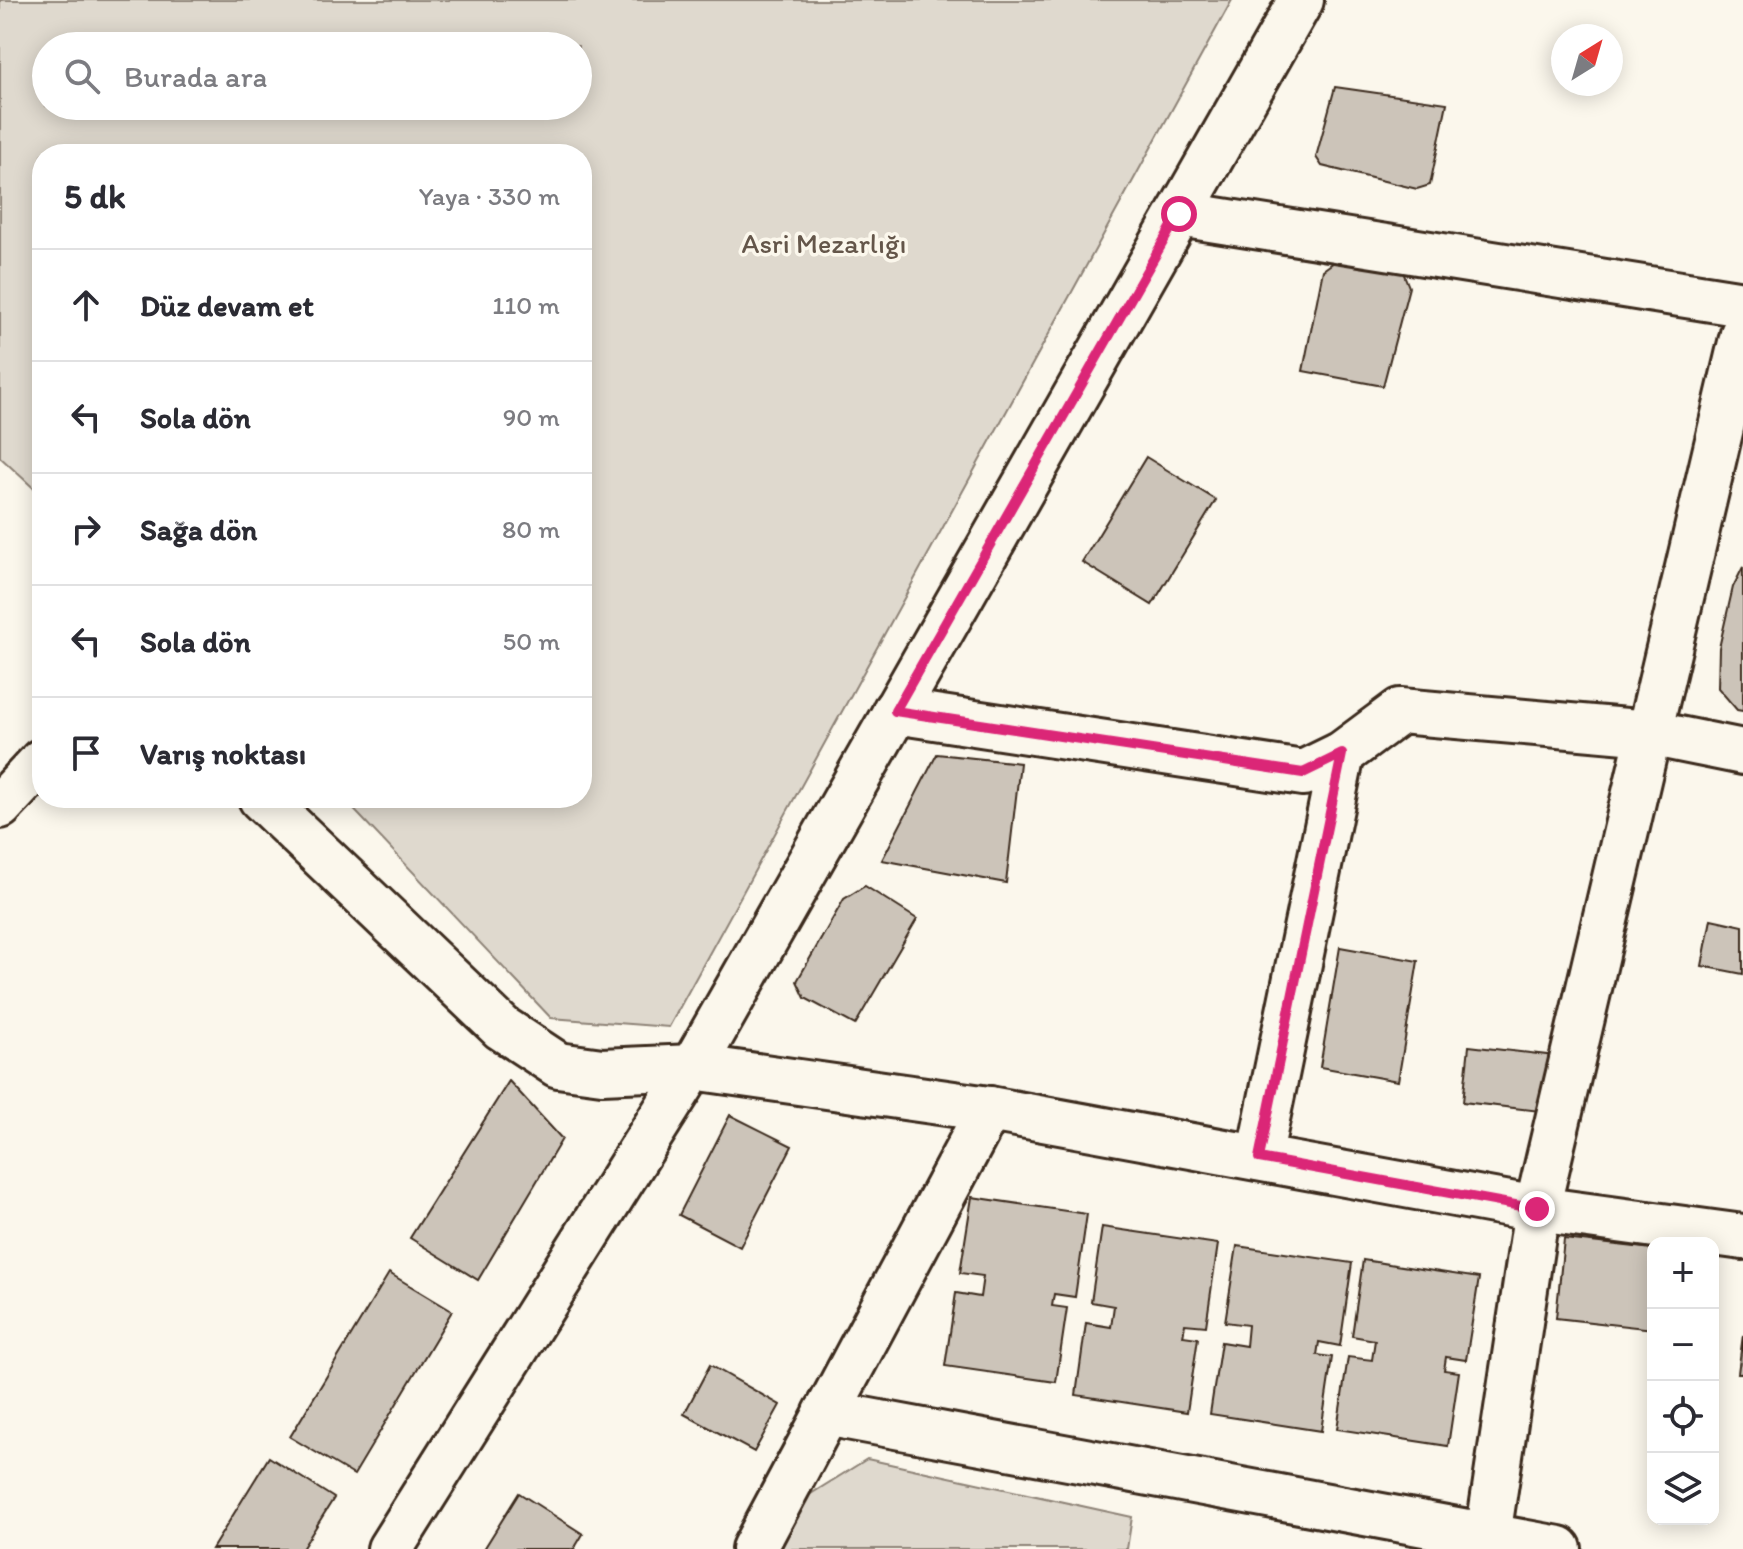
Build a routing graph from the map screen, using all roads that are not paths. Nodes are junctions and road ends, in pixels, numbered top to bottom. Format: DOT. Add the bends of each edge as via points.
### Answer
graph roads {
  1 [pos="1301,0"];
  2 [pos="1179,214"];
  3 [pos="1743,304"];
  4 [pos="1743,334"];
  5 [pos="895,711"];
  6 [pos="1649,733"];
  7 [pos="1743,752"];
  8 [pos="1342,754"];
  9 [pos="32,772"];
  10 [pos="0,806"];
  11 [pos="271,808"];
  12 [pos="693,1067"];
  13 [pos="989,1109"];
  14 [pos="1259,1158"];
  15 [pos="1537,1209"];
  16 [pos="1743,1237"];
  17 [pos="826,1413"];
  18 [pos="1487,1543"];
  19 [pos="390,1549"];
  20 [pos="754,1549"];
  21 [pos="1559,1549"];
  1 -- 2 [label="street"];
  2 -- 3 [label="street"];
  2 -- 5 [label="street"];
  4 -- 6 [label="street"];
  5 -- 8 [label="street" via="1303,773"];
  5 -- 12 [label="street"];
  6 -- 7 [label="street"];
  6 -- 8 [label="street" via="1400,711"];
  6 -- 15 [label="street"];
  8 -- 14 [label="street"];
  9 -- 10 [label="street"];
  11 -- 12 [label="street" via="502,1028 558,1065 602,1071"];
  12 -- 13 [label="street"];
  12 -- 19 [label="street"];
  13 -- 14 [label="street"];
  13 -- 17 [label="street"];
  14 -- 15 [label="street"];
  15 -- 16 [label="street"];
  15 -- 18 [label="street"];
  17 -- 18 [label="street"];
  17 -- 20 [label="street"];
  18 -- 21 [label="street"];
}
